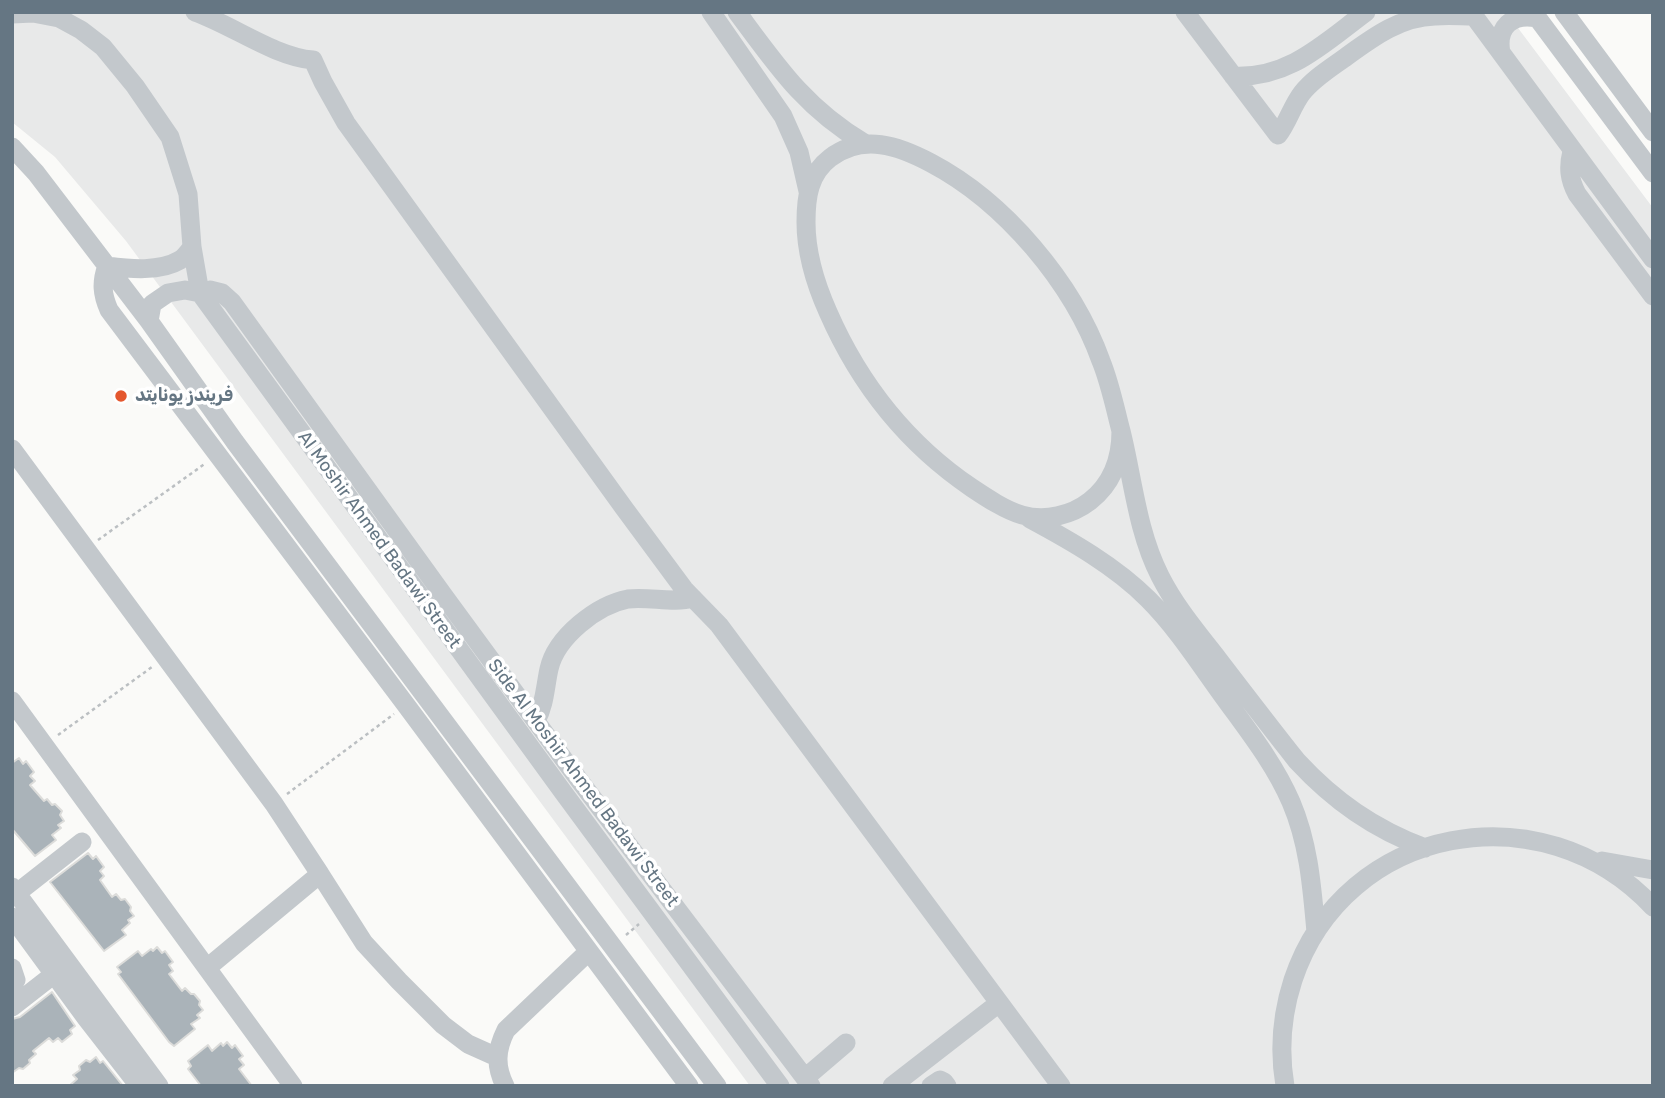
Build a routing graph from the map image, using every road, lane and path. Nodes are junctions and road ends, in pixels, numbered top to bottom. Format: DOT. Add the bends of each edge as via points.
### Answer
graph roads {
  1 [pos="195,12"];
  2 [pos="711,12"];
  3 [pos="737,12"];
  4 [pos="1185,12"];
  5 [pos="1366,12"];
  6 [pos="1564,12"];
  7 [pos="12,14"];
  8 [pos="64,14"];
  9 [pos="1472,14"];
  10 [pos="1535,15"];
  11 [pos="1501,53"];
  12 [pos="1304,57"];
  13 [pos="775,64"];
  14 [pos="1233,76"];
  15 [pos="1319,76"];
  16 [pos="758,79"];
  17 [pos="1653,132"];
  18 [pos="864,144"];
  19 [pos="12,147"];
  20 [pos="1572,151"];
  21 [pos="1653,173"];
  22 [pos="808,191"];
  23 [pos="192,247"];
  24 [pos="1653,259"];
  25 [pos="107,266"];
  26 [pos="200,293"];
  27 [pos="1653,296"];
  28 [pos="149,321"];
  29 [pos="1121,431"];
  30 [pos="12,449"];
  31 [pos="217,455"];
  32 [pos="1023,515"];
  33 [pos="86,548"];
  34 [pos="693,598"];
  35 [pos="166,657"];
  36 [pos="12,701"];
  37 [pos="406,705"];
  38 [pos="536,721"];
  39 [pos="44,746"];
  40 [pos="579,780"];
  41 [pos="563,792"];
  42 [pos="274,804"];
  43 [pos="82,842"];
  44 [pos="1425,848"];
  45 [pos="1591,859"];
  46 [pos="1653,870"];
  47 [pos="320,874"];
  48 [pos="14,890"];
  49 [pos="1653,907"];
  50 [pos="652,913"];
  51 [pos="12,917"];
  52 [pos="1317,932"];
  53 [pos="623,937"];
  54 [pos="588,952"];
  55 [pos="12,968"];
  56 [pos="207,968"];
  57 [pos="61,969"];
  58 [pos="12,985"];
  59 [pos="999,1003"];
  60 [pos="12,1007"];
  61 [pos="846,1043"];
  62 [pos="689,1048"];
  63 [pos="497,1057"];
  64 [pos="671,1063"];
  65 [pos="808,1082"];
  66 [pos="1283,1083"];
  67 [pos="139,1086"];
  68 [pos="158,1086"];
  69 [pos="293,1086"];
  70 [pos="505,1086"];
  71 [pos="689,1086"];
  72 [pos="718,1086"];
  73 [pos="780,1086"];
  74 [pos="892,1086"];
  75 [pos="931,1086"];
  76 [pos="947,1086"];
  77 [pos="1061,1086"];
  1 -- 34 [label="street" via="284,54 313,60 360,143"];
  2 -- 16 [label="street"];
  3 -- 13 [label="street"];
  4 -- 14 [label="street"];
  5 -- 12 [label="street"];
  6 -- 17 [label="street"];
  7 -- 8 [label="street, Al Moshir Ahmed Badawi Street"];
  8 -- 23 [label="street, Al Moshir Ahmed Badawi Street" via="103,47 170,136 188,194"];
  9 -- 11 [label="street"];
  9 -- 15 [label="street" via="1401,23"];
  10 -- 11 [label="street" via="1519,17 1505,27"];
  10 -- 21 [label="street"];
  11 -- 20 [label="street"];
  12 -- 14 [label="street" via="1270,73"];
  12 -- 15 [label="street"];
  13 -- 16 [label="street"];
  13 -- 18 [label="street" via="815,108"];
  14 -- 15 [label="street" via="1278,135 1296,100"];
  16 -- 22 [label="street" via="792,134"];
  18 -- 22 [label="street" via="842,150 825,163"];
  18 -- 29 [label="street" via="887,144 944,170 978,194 1027,241 1058,279 1083,321 1102,364"];
  19 -- 25 [label="street"];
  20 -- 24 [label="street"];
  20 -- 27 [label="street" via="1569,169 1577,194"];
  22 -- 32 [label="street" via="807,236 815,281 839,338 864,380 935,461 979,493"];
  23 -- 25 [label="street" via="182,259 156,267"];
  23 -- 26 [label="street, Al Moshir Ahmed Badawi Street"];
  25 -- 28 [label="street"];
  25 -- 31 [label="street" via="102,288 109,310"];
  26 -- 28 [label="street, Side Al Moshir Ahmed Badawi Street" via="168,293 152,304"];
  26 -- 38 [label="street, Side Al Moshir Ahmed Badawi Street" via="222,293 232,302"];
  26 -- 41 [label="street, Al Moshir Ahmed Badawi Street"];
  28 -- 62 [label="street"];
  29 -- 32 [label="street" via="1115,468 1093,499 1060,515"];
  29 -- 44 [label="street" via="1145,537 1177,605 1312,778 1364,819"];
  30 -- 33 [label="street"];
  31 -- 33 [label="path"];
  31 -- 37 [label="street"];
  32 -- 52 [label="street" via="1084,550 1147,598 1173,626 1260,747 1299,824 1310,867"];
  33 -- 35 [label="street"];
  34 -- 38 [label="street" via="623,600 571,632 550,667"];
  34 -- 59 [label="street" via="719,625"];
  35 -- 39 [label="path"];
  35 -- 42 [label="street"];
  36 -- 39 [label="street"];
  37 -- 42 [label="path"];
  37 -- 54 [label="street"];
  38 -- 40 [label="street, Side Al Moshir Ahmed Badawi Street"];
  39 -- 56 [label="street"];
  40 -- 41 [label="street"];
  40 -- 65 [label="street, Side Al Moshir Ahmed Badawi Street"];
  41 -- 50 [label="street, Al Moshir Ahmed Badawi Street"];
  42 -- 47 [label="street"];
  43 -- 48 [label="street"];
  44 -- 45 [label="street" via="1466,838 1509,837 1551,844"];
  44 -- 52 [label="street" via="1388,864 1356,887"];
  45 -- 46 [label="street"];
  45 -- 49 [label="street" via="1627,882"];
  47 -- 56 [label="street"];
  47 -- 63 [label="street" via="364,943 399,982 443,1025 468,1044"];
  48 -- 57 [label="street"];
  50 -- 53 [label="path"];
  50 -- 73 [label="street, Al Moshir Ahmed Badawi Street"];
  51 -- 57 [label="street"];
  52 -- 66 [label="street" via="1290,991 1282,1033"];
  54 -- 63 [label="street" via="506,1030"];
  54 -- 64 [label="street"];
  55 -- 58 [label="street" via="16,980"];
  56 -- 69 [label="street"];
  57 -- 60 [label="street"];
  57 -- 67 [label="street"];
  57 -- 68 [label="street"];
  59 -- 74 [label="street"];
  59 -- 77 [label="street"];
  61 -- 65 [label="street"];
  62 -- 64 [label="street"];
  62 -- 72 [label="street"];
  63 -- 70 [label="street"];
  64 -- 71 [label="street"];
  75 -- 76 [label="street" via="940,1080"];
}
